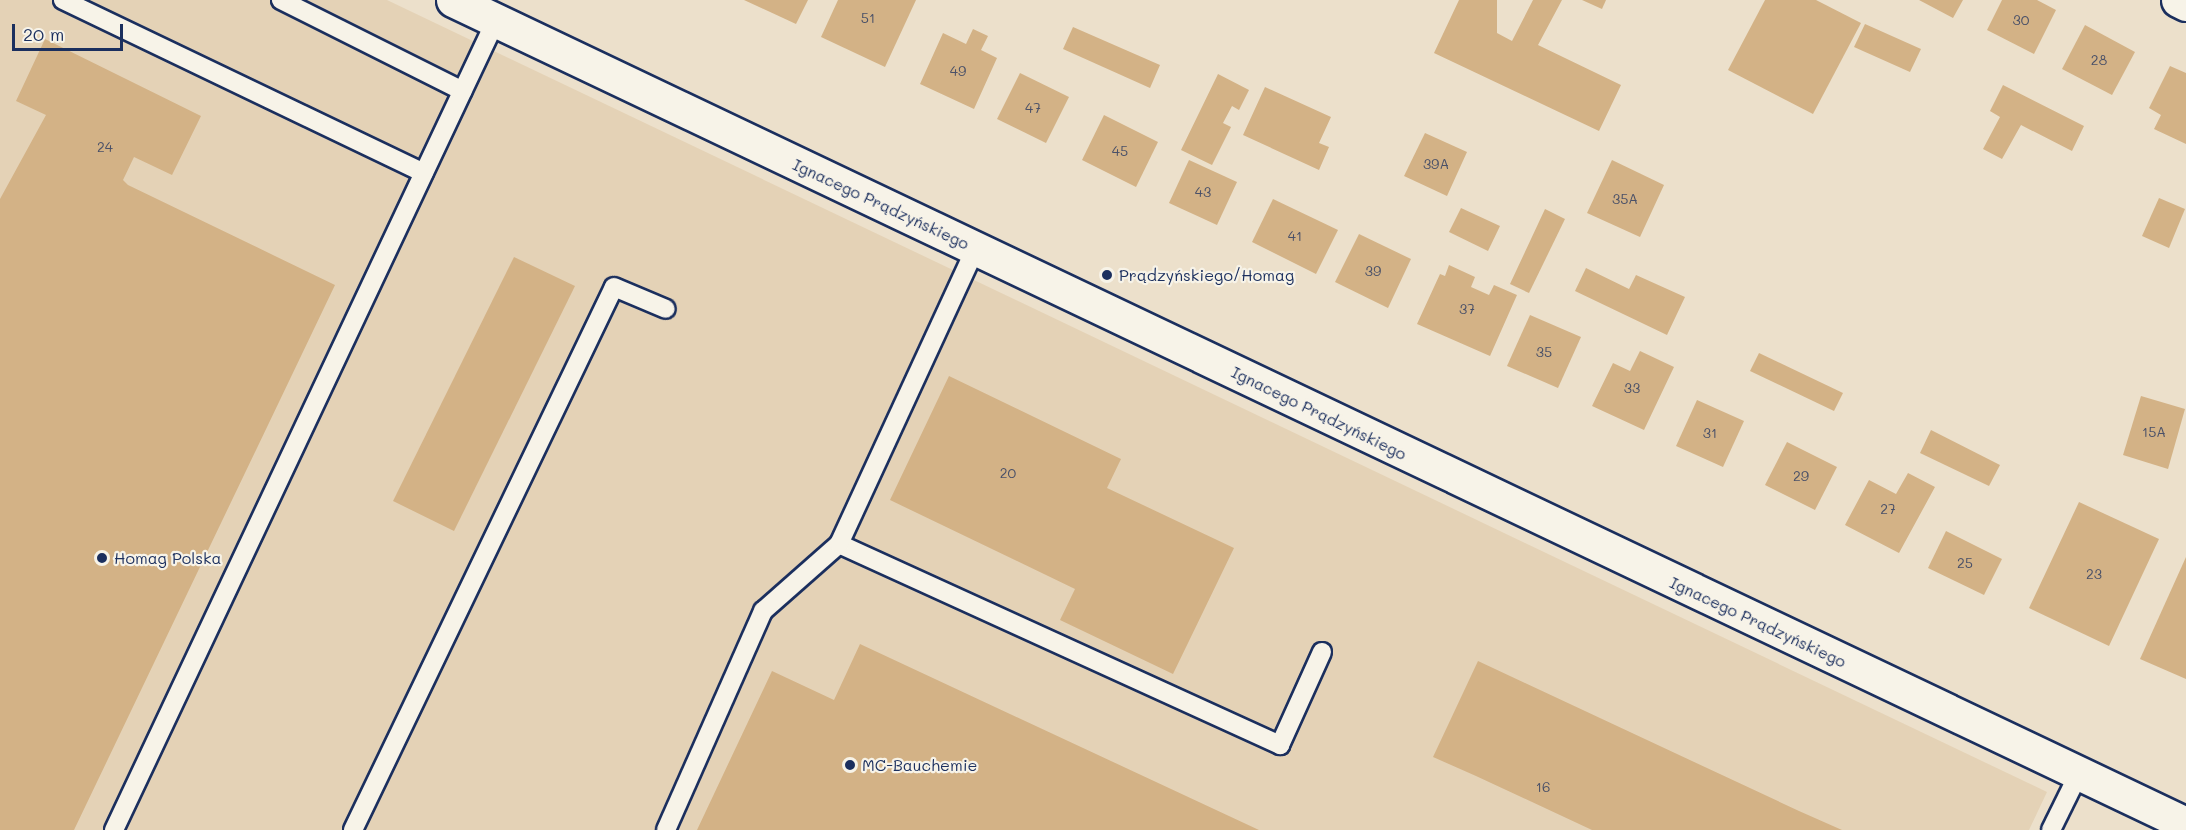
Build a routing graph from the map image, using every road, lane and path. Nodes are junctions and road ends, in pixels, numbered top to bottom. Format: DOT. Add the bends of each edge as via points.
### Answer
graph roads {
  1 [pos="63,0"];
  2 [pos="281,0"];
  3 [pos="453,0"];
  4 [pos="2178,0"];
  5 [pos="2186,4"];
  6 [pos="496,20"];
  7 [pos="463,91"];
  8 [pos="424,173"];
  9 [pos="975,249"];
  10 [pos="666,309"];
  11 [pos="839,544"];
  12 [pos="1322,652"];
  13 [pos="2079,773"];
  14 [pos="2186,824"];
  15 [pos="114,830"];
  16 [pos="353,830"];
  17 [pos="666,830"];
  18 [pos="2051,830"];
  1 -- 8 [label="lane"];
  2 -- 7 [label="lane"];
  3 -- 6 [label="street, Ignacego Prądzyńskiego"];
  4 -- 5 [label="street"];
  6 -- 7 [label="lane"];
  6 -- 9 [label="street, Ignacego Prądzyńskiego"];
  7 -- 8 [label="lane"];
  8 -- 15 [label="lane"];
  9 -- 11 [label="lane"];
  9 -- 13 [label="street, Ignacego Prądzyńskiego"];
  10 -- 16 [label="lane" via="614,286"];
  11 -- 12 [label="lane" via="1280,745"];
  11 -- 17 [label="lane" via="763,611"];
  13 -- 14 [label="street, Ignacego Prądzyńskiego"];
  13 -- 18 [label="lane"];
}
